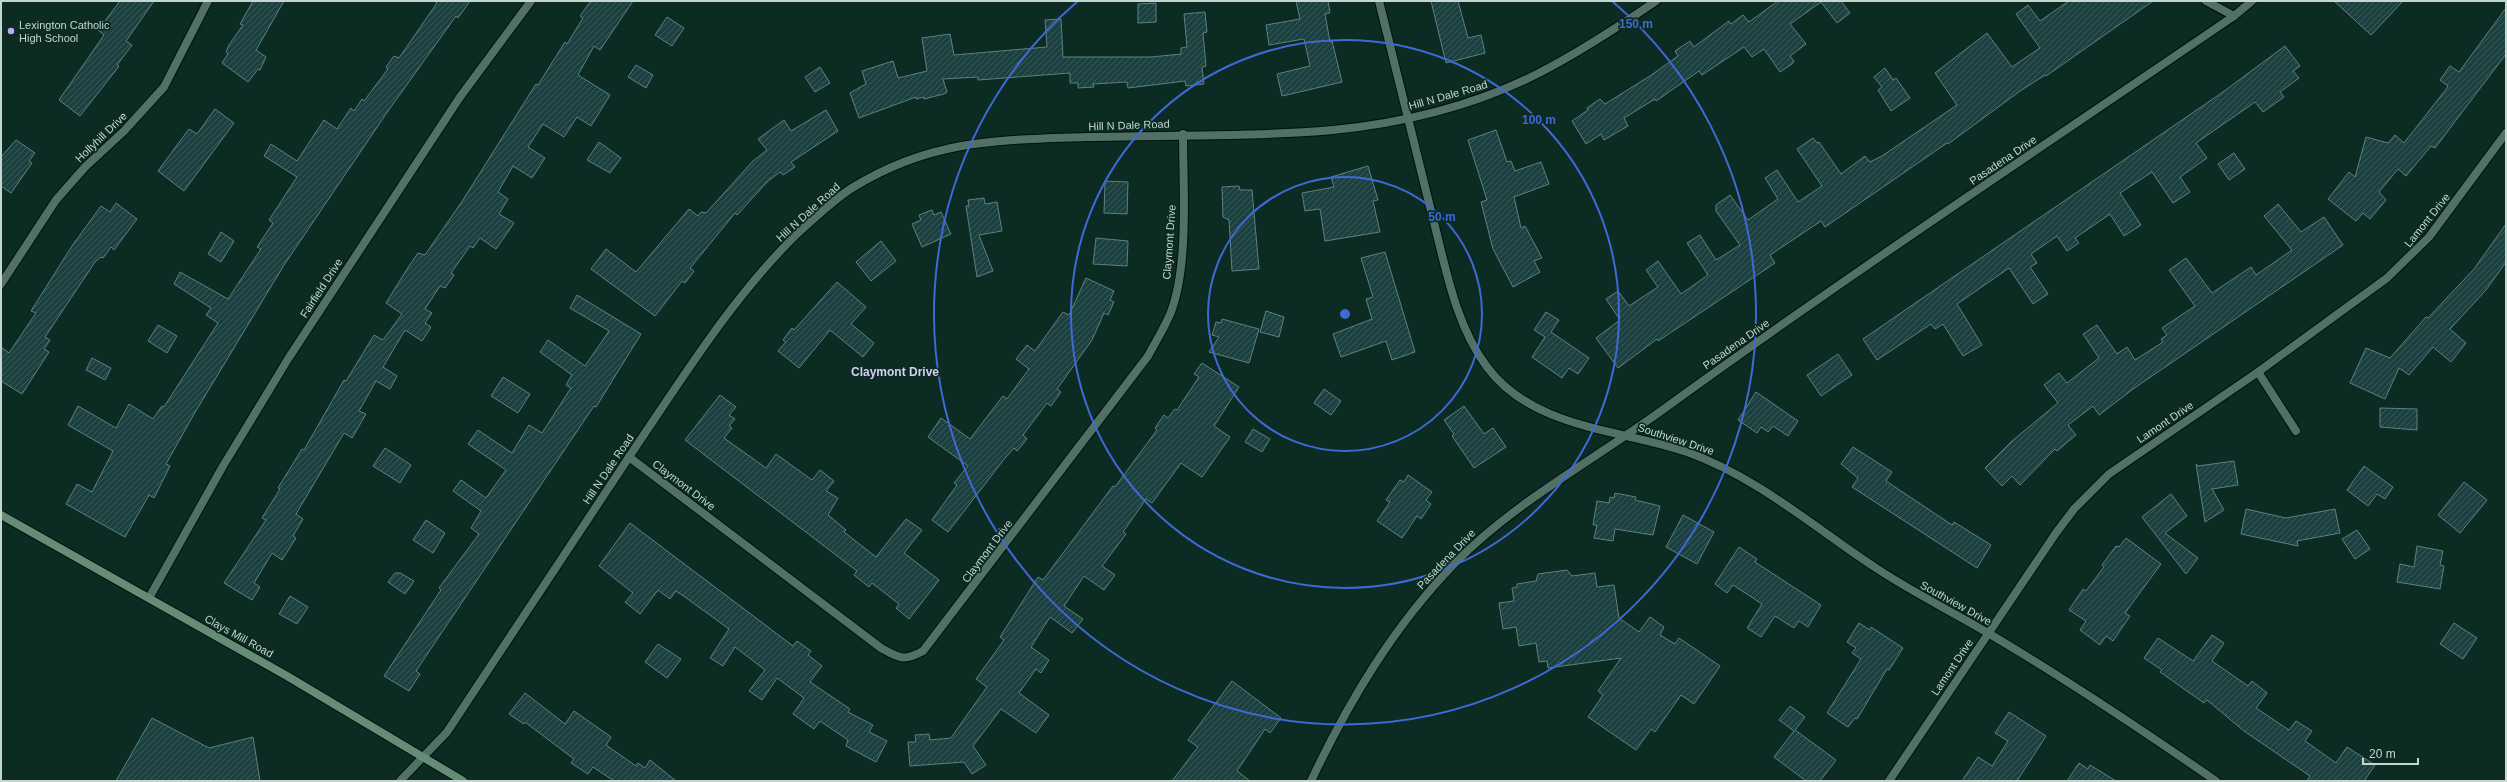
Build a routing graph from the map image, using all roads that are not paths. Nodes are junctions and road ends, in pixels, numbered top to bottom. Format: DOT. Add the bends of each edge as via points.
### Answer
graph roads {
  1 [pos="208,1"];
  2 [pos="531,1"];
  3 [pos="1380,1"];
  4 [pos="1656,1"];
  5 [pos="2206,1"];
  6 [pos="2252,1"];
  7 [pos="2234,16"];
  8 [pos="1408,119"];
  9 [pos="2506,133"];
  10 [pos="1183,134"];
  11 [pos="1,284"];
  12 [pos="2258,372"];
  13 [pos="2296,431"];
  14 [pos="1628,435"];
  15 [pos="629,457"];
  16 [pos="1,515"];
  17 [pos="149,598"];
  18 [pos="1988,633"];
  19 [pos="424,757"];
  20 [pos="400,781"];
  21 [pos="463,781"];
  22 [pos="1311,781"];
  23 [pos="1889,781"];
  24 [pos="2216,781"];
  1 -- 11 [label="street, Hollyhill Drive" via="164,87 56,200"];
  2 -- 17 [label="street, Fairfield Drive" via="460,97 288,359 223,466"];
  3 -- 8 [label="street, Southview Drive"];
  4 -- 8 [label="street, Hill N Dale Road" via="1598,40 1540,73 1488,96"];
  5 -- 7 [label="street"];
  6 -- 7 [label="street, Pasadena Drive"];
  7 -- 14 [label="street, Pasadena Drive" via="1845,282"];
  8 -- 10 [label="street, Hill N Dale Road" via="1336,129"];
  8 -- 14 [label="street, Southview Drive" via="1460,315 1488,370 1511,393 1544,412 1564,420"];
  9 -- 12 [label="street, Lamont Drive" via="2412,256 2387,278"];
  10 -- 15 [label="street, Hill N Dale Road" via="1014,140 957,145 907,160 849,190 818,214 759,275 702,348"];
  10 -- 15 [label="street, Claymont Drive" via="1183,224 1180,267 1172,311 1161,334 1148,356 923,652 910,658 903,658 880,648"];
  12 -- 13 [label="street"];
  12 -- 18 [label="street, Lamont Drive" via="2109,474 2093,488 2056,532"];
  14 -- 18 [label="street, Southview Drive" via="1686,452 1736,474 1875,568"];
  14 -- 22 [label="street, Pasadena Drive" via="1532,500 1476,543 1448,571 1404,623 1374,664"];
  15 -- 19 [label="street, Hill N Dale Road" via="446,732"];
  16 -- 17 [label="main road, Clays Mill Road"];
  17 -- 19 [label="main road, Clays Mill Road"];
  18 -- 23 [label="street, Lamont Drive"];
  18 -- 24 [label="street, Southview Drive" via="2122,716"];
  19 -- 20 [label="street, Hill N Dale Road"];
  19 -- 21 [label="main road, Clays Mill Road"];
}
